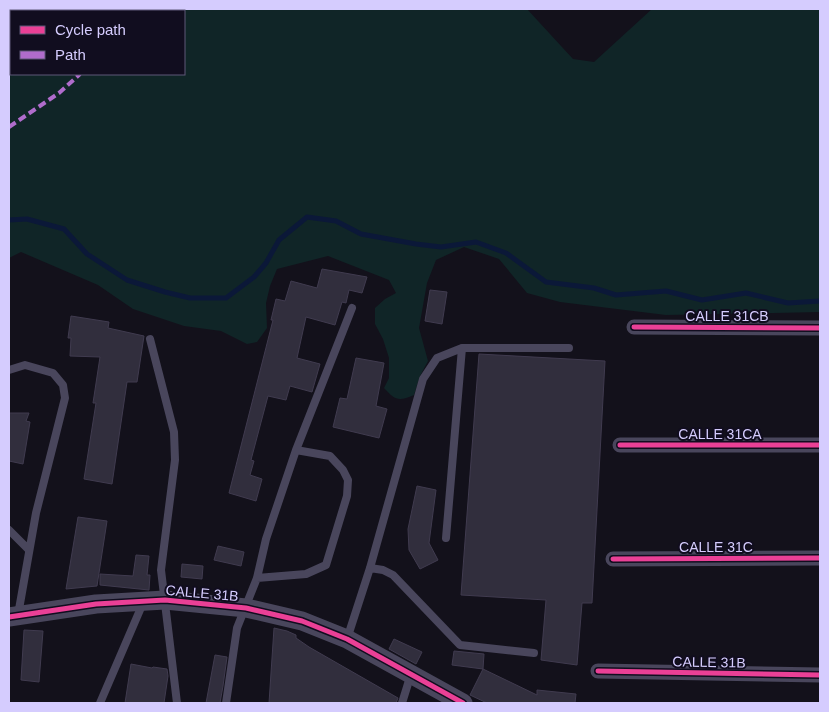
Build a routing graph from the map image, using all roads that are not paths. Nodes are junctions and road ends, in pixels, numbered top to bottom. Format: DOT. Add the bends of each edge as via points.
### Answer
graph roads {
  1 [pos="352,308"];
  2 [pos="634,327"];
  3 [pos="820,328"];
  4 [pos="150,339"];
  5 [pos="462,348"];
  6 [pos="569,348"];
  7 [pos="9,370"];
  8 [pos="620,445"];
  9 [pos="820,445"];
  10 [pos="296,450"];
  11 [pos="9,530"];
  12 [pos="446,538"];
  13 [pos="28,550"];
  14 [pos="820,558"];
  15 [pos="613,559"];
  16 [pos="370,568"];
  17 [pos="257,578"];
  18 [pos="165,600"];
  19 [pos="144,602"];
  20 [pos="246,608"];
  21 [pos="13,616"];
  22 [pos="348,639"];
  23 [pos="534,653"];
  24 [pos="598,671"];
  25 [pos="411,674"];
  26 [pos="820,675"];
  27 [pos="100,703"];
  28 [pos="177,703"];
  29 [pos="226,703"];
  30 [pos="402,703"];
  31 [pos="463,703"];
  1 -- 10 [label="lane"];
  2 -- 3 [label="street, CALLE 31CB"];
  4 -- 18 [label="lane" via="174,432 175,460 161,570"];
  5 -- 6 [label="lane"];
  5 -- 12 [label="lane"];
  5 -- 16 [label="lane" via="437,358 423,379"];
  7 -- 13 [label="lane" via="25,365 52,373 63,385 65,398"];
  8 -- 9 [label="street, CALLE 31CA"];
  10 -- 17 [label="lane" via="266,539"];
  10 -- 17 [label="lane" via="330,456 348,480 347,496 326,564 306,574"];
  11 -- 13 [label="lane"];
  13 -- 21 [label="lane"];
  14 -- 15 [label="street, CALLE 31C"];
  16 -- 22 [label="lane"];
  16 -- 23 [label="lane" via="392,575 460,646"];
  17 -- 20 [label="lane"];
  18 -- 19 [label="street, CALLE 31B"];
  18 -- 20 [label="street, CALLE 31B"];
  18 -- 28 [label="lane"];
  19 -- 21 [label="street, CALLE 31B" via="96,604"];
  19 -- 27 [label="lane"];
  20 -- 22 [label="street, CALLE 31B" via="302,621"];
  20 -- 29 [label="lane" via="237,628"];
  22 -- 25 [label="street, CALLE 31B"];
  24 -- 26 [label="street, CALLE 31B"];
  25 -- 30 [label="lane"];
  25 -- 31 [label="street, CALLE 31B"];
}
